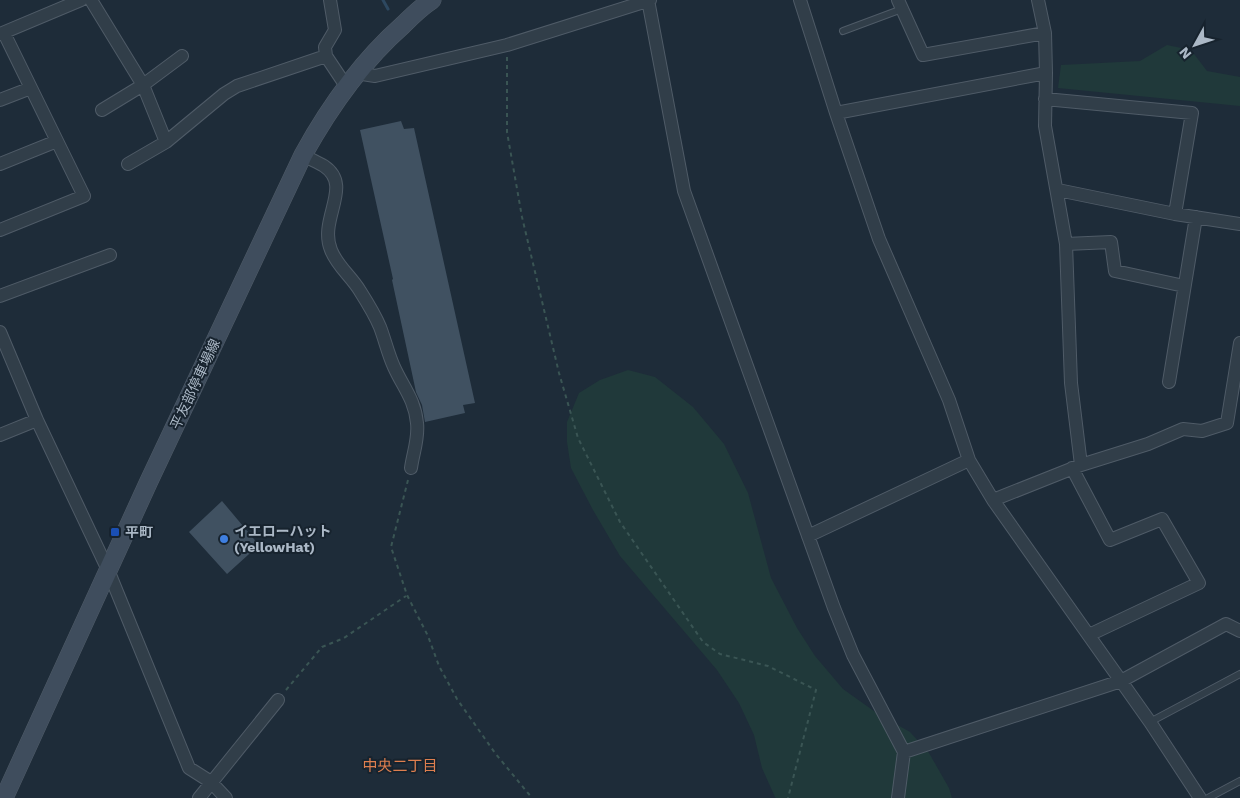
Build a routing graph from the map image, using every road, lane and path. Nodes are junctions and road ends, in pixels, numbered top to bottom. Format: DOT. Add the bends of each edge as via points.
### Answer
graph roads {
  1 [pos="80,0"];
  2 [pos="91,0"];
  3 [pos="330,0"];
  4 [pos="649,0"];
  5 [pos="800,0"];
  6 [pos="1038,0"];
  7 [pos="428,1"];
  8 [pos="900,4"];
  9 [pos="843,31"];
  10 [pos="2,33"];
  11 [pos="1045,33"];
  12 [pos="507,45"];
  13 [pos="182,56"];
  14 [pos="326,56"];
  15 [pos="1046,73"];
  16 [pos="351,80"];
  17 [pos="143,85"];
  18 [pos="31,88"];
  19 [pos="0,100"];
  20 [pos="1045,100"];
  21 [pos="102,110"];
  22 [pos="836,114"];
  23 [pos="57,141"];
  24 [pos="166,142"];
  25 [pos="303,155"];
  26 [pos="0,164"];
  27 [pos="128,164"];
  28 [pos="1058,190"];
  29 [pos="1176,214"];
  30 [pos="1196,217"];
  31 [pos="1240,224"];
  32 [pos="0,230"];
  33 [pos="1066,244"];
  34 [pos="110,255"];
  35 [pos="1184,286"];
  36 [pos="0,296"];
  37 [pos="0,332"];
  38 [pos="1240,343"];
  39 [pos="1169,382"];
  40 [pos="37,420"];
  41 [pos="0,435"];
  42 [pos="969,460"];
  43 [pos="1076,467"];
  44 [pos="411,468"];
  45 [pos="993,500"];
  46 [pos="808,536"];
  47 [pos="108,570"];
  48 [pos="407,595"];
  49 [pos="1240,631"];
  50 [pos="1089,635"];
  51 [pos="1240,674"];
  52 [pos="1121,681"];
  53 [pos="278,700"];
  54 [pos="1150,722"];
  55 [pos="904,752"];
  56 [pos="1240,781"];
  57 [pos="211,782"];
  58 [pos="4,798"];
  59 [pos="199,798"];
  60 [pos="226,798"];
  61 [pos="532,798"];
  62 [pos="788,798"];
  63 [pos="898,798"];
  64 [pos="1200,798"];
  65 [pos="1208,798"];
  1 -- 10 [label="street"];
  2 -- 17 [label="street"];
  3 -- 14 [label="street" via="335,30 325,47"];
  4 -- 12 [label="street"];
  4 -- 46 [label="street" via="684,190"];
  5 -- 22 [label="street"];
  6 -- 11 [label="street"];
  7 -- 16 [label="main road, 平友部停車場線" via="394,32"];
  8 -- 9 [label="lane"];
  8 -- 11 [label="street" via="923,55"];
  10 -- 18 [label="street"];
  11 -- 15 [label="street"];
  12 -- 16 [label="street"];
  12 -- 62 [label="path" via="507,132 522,217 578,438 620,522 703,642 720,654 768,666 816,690"];
  13 -- 17 [label="street"];
  14 -- 16 [label="street"];
  14 -- 24 [label="street" via="237,86"];
  15 -- 20 [label="street"];
  15 -- 22 [label="street"];
  16 -- 25 [label="main road, 平友部停車場線"];
  17 -- 21 [label="street"];
  17 -- 24 [label="street"];
  18 -- 19 [label="street"];
  18 -- 23 [label="street"];
  20 -- 28 [label="street" via="1045,126"];
  20 -- 29 [label="street" via="1192,113"];
  22 -- 42 [label="street" via="879,239 949,400"];
  23 -- 26 [label="street"];
  23 -- 32 [label="street" via="84,196"];
  24 -- 27 [label="street"];
  25 -- 44 [label="street" via="325,166 335,178 336,196 327,235 331,250 380,326 394,367 415,407 418,425"];
  25 -- 47 [label="main road, 平友部停車場線"];
  28 -- 29 [label="street"];
  28 -- 33 [label="street"];
  29 -- 30 [label="street"];
  30 -- 31 [label="street"];
  30 -- 35 [label="street"];
  33 -- 35 [label="street" via="1110,242 1115,271"];
  33 -- 43 [label="street"];
  34 -- 36 [label="street"];
  35 -- 39 [label="street"];
  37 -- 40 [label="street"];
  38 -- 43 [label="street" via="1227,422 1202,431 1183,429"];
  40 -- 41 [label="street"];
  40 -- 47 [label="street"];
  42 -- 45 [label="street"];
  42 -- 46 [label="street"];
  43 -- 45 [label="street"];
  43 -- 50 [label="street" via="1110,540 1162,520 1199,583"];
  44 -- 48 [label="path" via="391,547"];
  45 -- 50 [label="street"];
  46 -- 55 [label="street" via="853,655"];
  47 -- 57 [label="street" via="189,768"];
  47 -- 58 [label="main road, 平友部停車場線"];
  48 -- 53 [label="path" via="351,634 322,647"];
  48 -- 61 [label="path" via="457,699"];
  49 -- 52 [label="street" via="1226,624"];
  50 -- 52 [label="street"];
  51 -- 54 [label="lane"];
  52 -- 54 [label="street"];
  52 -- 55 [label="street"];
  53 -- 57 [label="street"];
  54 -- 64 [label="street"];
  55 -- 63 [label="street"];
  56 -- 65 [label="lane"];
  57 -- 59 [label="street"];
  57 -- 60 [label="street"];
}
